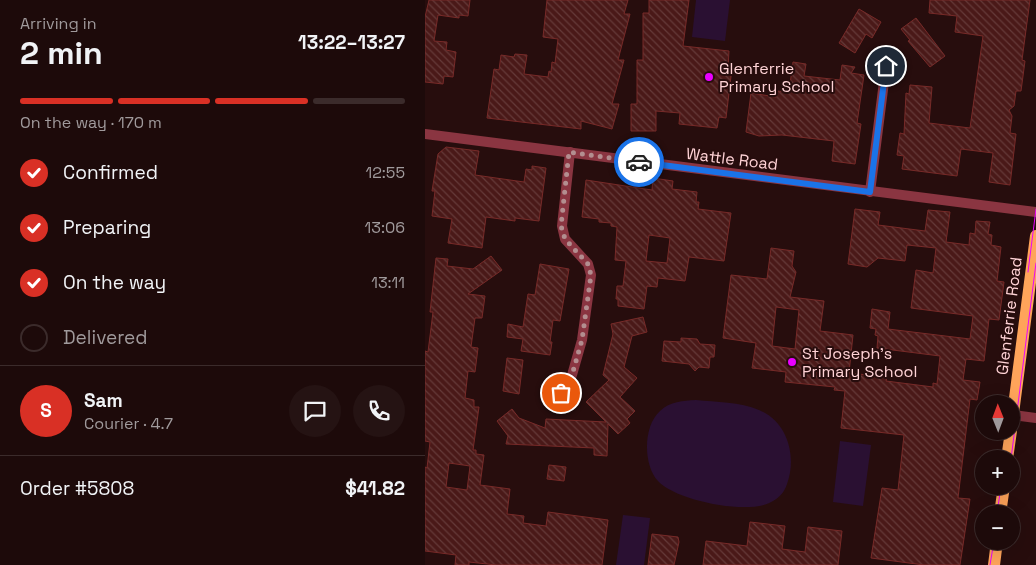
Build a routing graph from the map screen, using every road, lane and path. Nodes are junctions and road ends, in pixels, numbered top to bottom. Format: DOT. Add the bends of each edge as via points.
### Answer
graph roads {
  1 [pos="886,66"];
  2 [pos="425,134"];
  3 [pos="569,152"];
  4 [pos="870,192"];
  5 [pos="1036,212"];
  6 [pos="1036,236"];
  7 [pos="561,393"];
  8 [pos="1016,395"];
  9 [pos="1020,416"];
  10 [pos="1036,418"];
  11 [pos="996,550"];
  12 [pos="994,565"];
  1 -- 4 [label="street"];
  2 -- 3 [label="street, Wattle Road"];
  3 -- 4 [label="street, Wattle Road"];
  3 -- 7 [label="street" via="561,226 565,239 588,264 591,275 582,340 572,375"];
  4 -- 5 [label="street, Wattle Road"];
  6 -- 8 [label="main road, Glenferrie Road"];
  9 -- 10 [label="street"];
  11 -- 12 [label="main road"];
}
